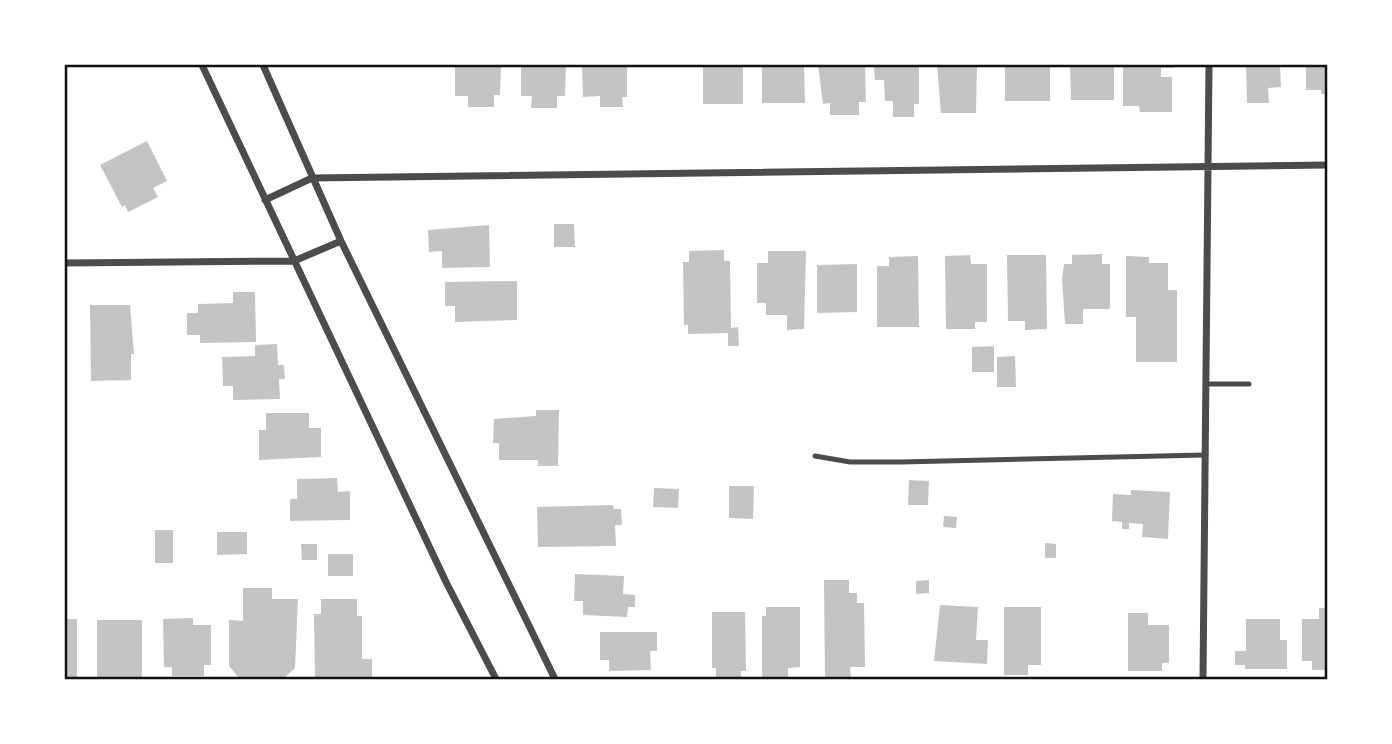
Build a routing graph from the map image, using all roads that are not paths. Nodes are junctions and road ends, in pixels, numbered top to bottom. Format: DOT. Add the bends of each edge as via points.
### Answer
graph roads {
  1 [pos="202,65"];
  2 [pos="263,65"];
  3 [pos="1209,65"];
  4 [pos="1327,165"];
  5 [pos="1208,166"];
  6 [pos="312,178"];
  7 [pos="265,200"];
  8 [pos="341,241"];
  9 [pos="294,261"];
  10 [pos="65,263"];
  11 [pos="1206,384"];
  12 [pos="1249,384"];
  13 [pos="1205,455"];
  14 [pos="815,456"];
  15 [pos="496,679"];
  16 [pos="555,679"];
  17 [pos="1203,679"];
  1 -- 7 [label="street"];
  2 -- 6 [label="street"];
  3 -- 5 [label="street"];
  4 -- 5 [label="street"];
  5 -- 6 [label="street"];
  5 -- 11 [label="street"];
  6 -- 7 [label="street"];
  6 -- 8 [label="street"];
  7 -- 9 [label="street"];
  8 -- 9 [label="street"];
  8 -- 16 [label="street"];
  9 -- 10 [label="street"];
  9 -- 15 [label="street"];
  11 -- 12 [label="lane"];
  11 -- 13 [label="street"];
  13 -- 14 [label="lane" via="901,462 850,462"];
  13 -- 17 [label="street"];
}
